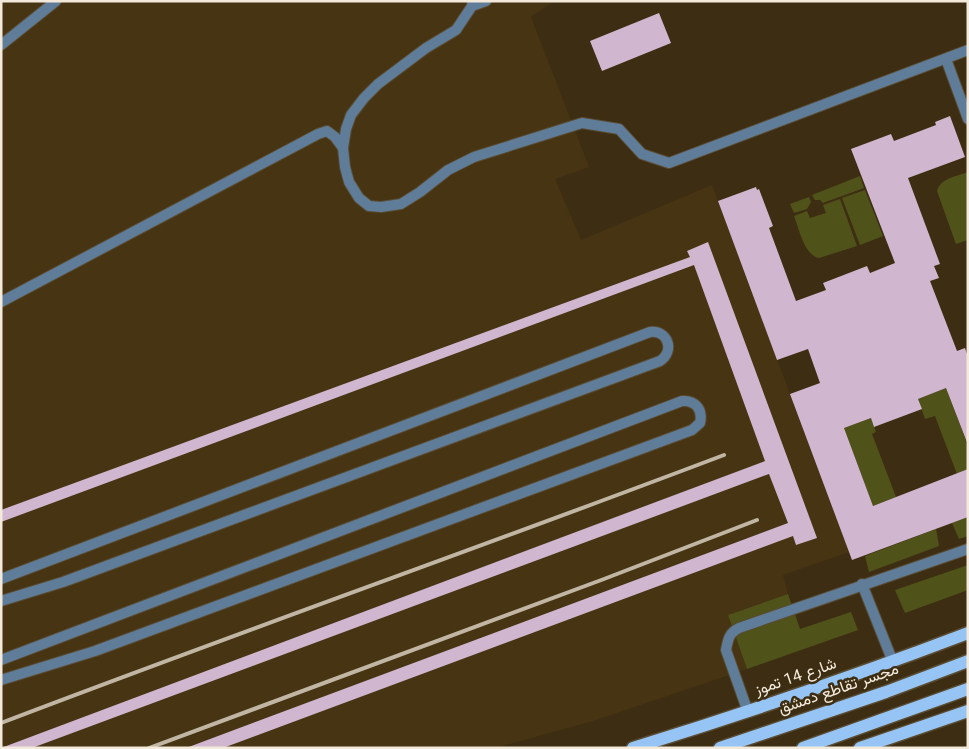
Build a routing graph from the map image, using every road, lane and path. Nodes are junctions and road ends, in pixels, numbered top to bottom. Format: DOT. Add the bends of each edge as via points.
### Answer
graph roads {
  1 [pos="56,1"];
  2 [pos="486,1"];
  3 [pos="472,4"];
  4 [pos="1,45"];
  5 [pos="968,50"];
  6 [pos="946,58"];
  7 [pos="968,119"];
  8 [pos="343,148"];
  9 [pos="1,302"];
  10 [pos="968,549"];
  11 [pos="1,578"];
  12 [pos="862,584"];
  13 [pos="1,601"];
  14 [pos="968,633"];
  15 [pos="1,660"];
  16 [pos="968,661"];
  17 [pos="893,662"];
  18 [pos="1,680"];
  19 [pos="968,689"];
  20 [pos="968,711"];
  21 [pos="748,712"];
  22 [pos="633,748"];
  23 [pos="720,748"];
  24 [pos="803,748"];
  25 [pos="860,748"];
  1 -- 4 [label="lane"];
  2 -- 3 [label="lane"];
  3 -- 8 [label="lane" via="456,30 426,48 364,98 351,116"];
  5 -- 6 [label="lane"];
  6 -- 7 [label="lane"];
  6 -- 8 [label="lane" via="669,163 642,154 619,129 582,123 474,157 448,170 401,204 381,207 369,206 359,198 349,182"];
  8 -- 9 [label="lane" via="327,131 318,134"];
  10 -- 12 [label="lane"];
  11 -- 13 [label="lane" via="650,332 664,335 668,343 667,353 660,360 63,582"];
  12 -- 17 [label="lane"];
  12 -- 21 [label="lane" via="732,632 726,650"];
  14 -- 17 [label="main road, شارع 14 تموز"];
  15 -- 18 [label="lane" via="682,401 696,404 701,412 700,422 692,430 95,651"];
  16 -- 23 [label="main road, مجسر تقاطع دمشق"];
  17 -- 21 [label="main road, شارع 14 تموز"];
  19 -- 24 [label="main road"];
  20 -- 25 [label="main road"];
  21 -- 22 [label="main road, شارع 14 تموز"];
}
